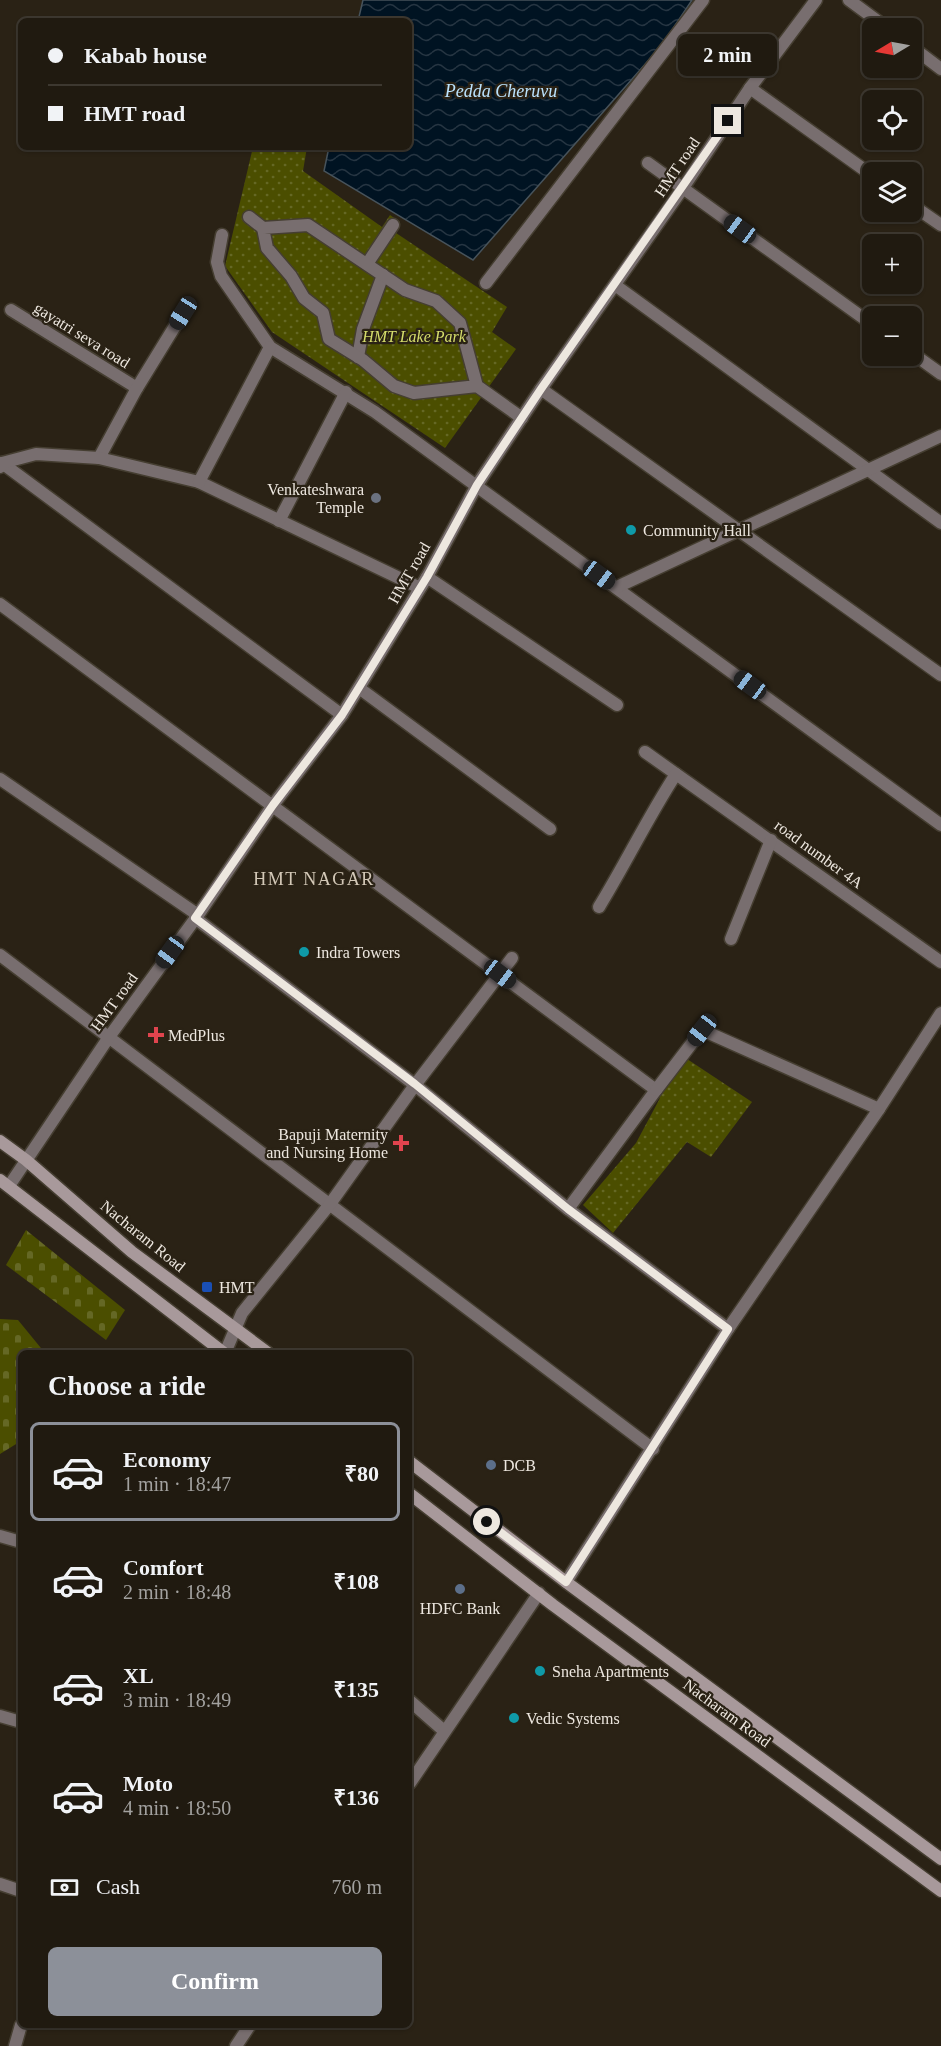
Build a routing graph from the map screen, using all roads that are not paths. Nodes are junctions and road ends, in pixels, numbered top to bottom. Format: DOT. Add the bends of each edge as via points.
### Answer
graph roads {
  1 [pos="703,0"];
  2 [pos="816,0"];
  3 [pos="849,0"];
  4 [pos="873,18"];
  5 [pos="922,55"];
  6 [pos="941,69"];
  7 [pos="750,88"];
  8 [pos="648,162"];
  9 [pos="862,168"];
  10 [pos="683,188"];
  11 [pos="922,211"];
  12 [pos="249,217"];
  13 [pos="393,225"];
  14 [pos="941,225"];
  15 [pos="263,228"];
  16 [pos="222,236"];
  17 [pos="367,264"];
  18 [pos="383,275"];
  19 [pos="486,283"];
  20 [pos="615,285"];
  21 [pos="11,310"];
  22 [pos="183,313"];
  23 [pos="862,317"];
  24 [pos="270,347"];
  25 [pos="358,357"];
  26 [pos="922,360"];
  27 [pos="941,374"];
  28 [pos="477,386"];
  29 [pos="136,388"];
  30 [pos="541,389"];
  31 [pos="346,392"];
  32 [pos="522,418"];
  33 [pos="941,436"];
  34 [pos="99,458"];
  35 [pos="1,465"];
  36 [pos="869,471"];
  37 [pos="199,482"];
  38 [pos="477,485"];
  39 [pos="279,521"];
  40 [pos="941,523"];
  41 [pos="735,530"];
  42 [pos="427,577"];
  43 [pos="617,587"];
  44 [pos="420,588"];
  45 [pos="0,604"];
  46 [pos="941,675"];
  47 [pos="359,688"];
  48 [pos="617,705"];
  49 [pos="342,715"];
  50 [pos="645,752"];
  51 [pos="676,774"];
  52 [pos="0,778"];
  53 [pos="273,805"];
  54 [pos="941,825"];
  55 [pos="550,829"];
  56 [pos="771,840"];
  57 [pos="600,908"];
  58 [pos="196,917"];
  59 [pos="731,939"];
  60 [pos="0,955"];
  61 [pos="512,958"];
  62 [pos="941,962"];
  63 [pos="500,974"];
  64 [pos="941,1013"];
  65 [pos="109,1037"];
  66 [pos="415,1084"];
  67 [pos="656,1090"];
  68 [pos="879,1109"];
  69 [pos="0,1142"];
  70 [pos="26,1160"];
  71 [pos="4,1183"];
  72 [pos="330,1204"];
  73 [pos="568,1209"];
  74 [pos="235,1327"];
  75 [pos="728,1329"];
  76 [pos="220,1350"];
  77 [pos="225,1350"];
  78 [pos="264,1350"];
  79 [pos="653,1449"];
  80 [pos="412,1464"];
  81 [pos="412,1496"];
  82 [pos="0,1536"];
  83 [pos="18,1541"];
  84 [pos="566,1582"];
  85 [pos="539,1593"];
  86 [pos="412,1703"];
  87 [pos="0,1716"];
  88 [pos="18,1721"];
  89 [pos="443,1730"];
  90 [pos="412,1780"];
  91 [pos="941,1859"];
  92 [pos="0,1884"];
  93 [pos="18,1889"];
  94 [pos="941,1891"];
  95 [pos="20,2028"];
  96 [pos="248,2028"];
  97 [pos="15,2046"];
  98 [pos="236,2046"];
  1 -- 19 [label="street"];
  2 -- 7 [label="street, HMT road"];
  3 -- 4 [label="street"];
  5 -- 6 [label="street"];
  7 -- 9 [label="street"];
  7 -- 10 [label="street, HMT road"];
  8 -- 10 [label="street"];
  10 -- 20 [label="street, HMT road"];
  10 -- 23 [label="street"];
  11 -- 14 [label="street"];
  12 -- 15 [label="street"];
  13 -- 17 [label="street"];
  15 -- 17 [label="street" via="308,225"];
  15 -- 25 [label="street" via="267,248 304,298 323,313 329,339"];
  16 -- 24 [label="street" via="217,262 221,276"];
  17 -- 18 [label="street"];
  18 -- 25 [label="street" via="363,329"];
  18 -- 28 [label="street" via="405,290 436,301 460,323"];
  20 -- 30 [label="street, HMT road"];
  20 -- 36 [label="street"];
  21 -- 29 [label="street, gayatri seva road"];
  22 -- 29 [label="street"];
  24 -- 31 [label="street"];
  24 -- 37 [label="street"];
  25 -- 28 [label="street" via="394,386 414,393"];
  26 -- 27 [label="street"];
  28 -- 32 [label="street"];
  29 -- 34 [label="street"];
  30 -- 32 [label="street, HMT road"];
  30 -- 41 [label="street"];
  31 -- 38 [label="street"];
  31 -- 39 [label="street"];
  32 -- 38 [label="street, HMT road"];
  33 -- 36 [label="street"];
  34 -- 35 [label="street" via="36,454"];
  34 -- 37 [label="street"];
  35 -- 49 [label="street"];
  36 -- 40 [label="street"];
  36 -- 41 [label="street"];
  37 -- 39 [label="street"];
  38 -- 42 [label="street, HMT road"];
  38 -- 43 [label="street"];
  39 -- 44 [label="street"];
  41 -- 43 [label="street"];
  41 -- 46 [label="street"];
  42 -- 44 [label="street, HMT road"];
  42 -- 48 [label="street"];
  43 -- 54 [label="street"];
  44 -- 47 [label="street, HMT road"];
  45 -- 53 [label="street"];
  47 -- 49 [label="street, HMT road"];
  47 -- 55 [label="street"];
  49 -- 53 [label="street, HMT road"];
  50 -- 51 [label="street, road number 4A"];
  51 -- 56 [label="street, road number 4A"];
  51 -- 57 [label="street" via="649,815"];
  52 -- 58 [label="street"];
  53 -- 58 [label="street, HMT road"];
  53 -- 63 [label="street"];
  56 -- 59 [label="street"];
  56 -- 62 [label="street, road number 4A"];
  58 -- 65 [label="street, HMT road"];
  58 -- 66 [label="street"];
  60 -- 65 [label="street"];
  61 -- 63 [label="street"];
  63 -- 66 [label="street"];
  63 -- 67 [label="street"];
  64 -- 68 [label="street"];
  65 -- 70 [label="street, HMT road"];
  65 -- 72 [label="street"];
  66 -- 72 [label="street"];
  66 -- 73 [label="street"];
  67 -- 68 [label="street" via="702,1030"];
  67 -- 73 [label="street"];
  68 -- 75 [label="street"];
  69 -- 70 [label="main road, Nacharam Road"];
  70 -- 71 [label="street, HMT road"];
  70 -- 74 [label="main road, Nacharam Road" via="132,1252"];
  71 -- 76 [label="main road"];
  72 -- 74 [label="street" via="242,1312"];
  72 -- 79 [label="street"];
  73 -- 75 [label="street"];
  74 -- 77 [label="street"];
  74 -- 78 [label="main road, Nacharam Road"];
  75 -- 79 [label="street"];
  79 -- 84 [label="street"];
  80 -- 84 [label="main road, Nacharam Road"];
  81 -- 85 [label="main road, Nacharam Road"];
  82 -- 83 [label="street"];
  84 -- 91 [label="main road, Nacharam Road"];
  85 -- 89 [label="street"];
  85 -- 94 [label="main road, Nacharam Road"];
  86 -- 89 [label="street"];
  87 -- 88 [label="street"];
  89 -- 90 [label="street"];
  92 -- 93 [label="street"];
  95 -- 97 [label="street"];
  96 -- 98 [label="street"];
}
